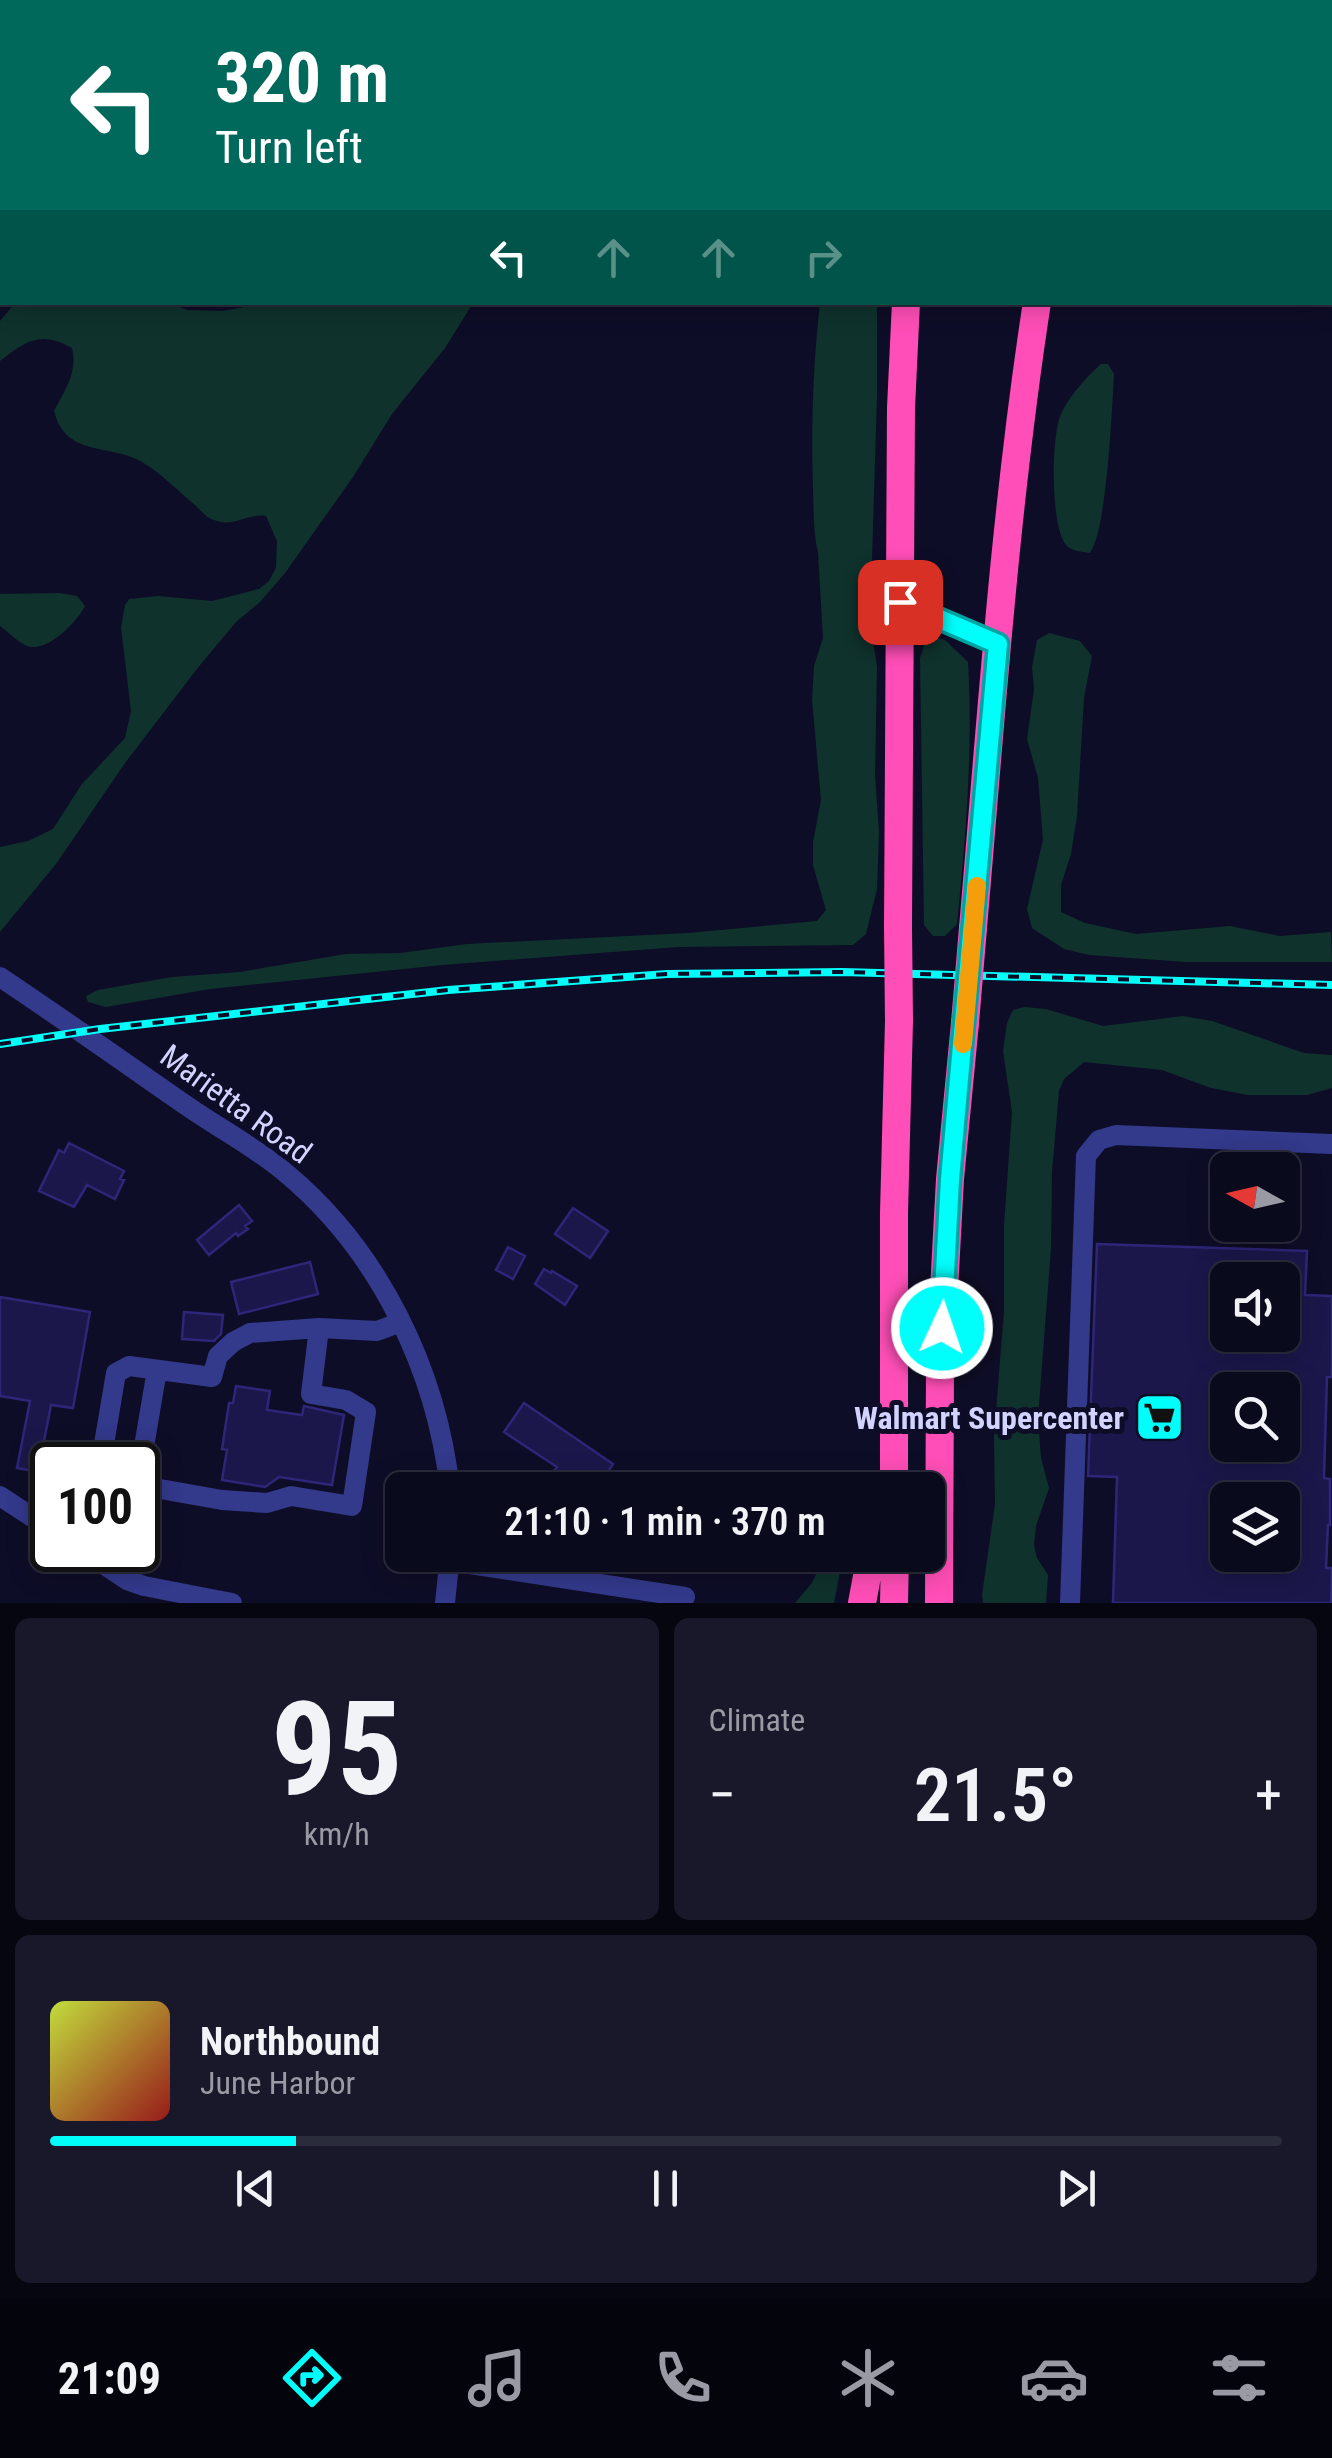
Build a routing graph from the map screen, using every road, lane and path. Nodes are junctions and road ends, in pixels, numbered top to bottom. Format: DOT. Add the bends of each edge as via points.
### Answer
graph roads {
  1 [pos="906,305"];
  2 [pos="1037,305"];
  3 [pos="900,602"];
  4 [pos="998,644"];
  5 [pos="0,976"];
  6 [pos="1332,1144"];
  7 [pos="401,1322"];
  8 [pos="319,1328"];
  9 [pos="157,1370"];
  10 [pos="892,1414"];
  11 [pos="104,1442"];
  12 [pos="145,1442"];
  13 [pos="448,1472"];
  14 [pos="884,1472"];
  15 [pos="894,1472"];
  16 [pos="160,1487"];
  17 [pos="0,1496"];
  18 [pos="30,1516"];
  19 [pos="116,1572"];
  20 [pos="448,1572"];
  21 [pos="532,1572"];
  22 [pos="868,1572"];
  23 [pos="894,1572"];
  24 [pos="685,1598"];
  25 [pos="232,1603"];
  26 [pos="445,1603"];
  27 [pos="862,1603"];
  28 [pos="894,1603"];
  29 [pos="939,1603"];
  30 [pos="1070,1603"];
  1 -- 3 [label="highway"];
  2 -- 4 [label="highway"];
  3 -- 4 [label="street"];
  3 -- 10 [label="highway, bridge"];
  4 -- 29 [label="highway, bridge" via="950,1179 940,1365"];
  5 -- 7 [label="street, Marietta Road" via="287,1174 346,1235"];
  6 -- 30 [label="street" via="1116,1135 1099,1140 1086,1156"];
  7 -- 8 [label="street" via="376,1331"];
  7 -- 13 [label="street, Marietta Road" via="431,1394"];
  8 -- 9 [label="street" via="250,1333 218,1356 212,1377"];
  8 -- 16 [label="street" via="311,1394 346,1400 366,1412 352,1506 291,1496 268,1503 222,1500"];
  9 -- 11 [label="street" via="129,1366 116,1373"];
  9 -- 12 [label="street"];
  10 -- 14 [label="highway"];
  10 -- 15 [label="highway"];
  17 -- 18 [label="street"];
  19 -- 25 [label="street" via="144,1586"];
  20 -- 26 [label="street"];
  21 -- 24 [label="street"];
  22 -- 27 [label="highway"];
  23 -- 28 [label="highway"];
}
